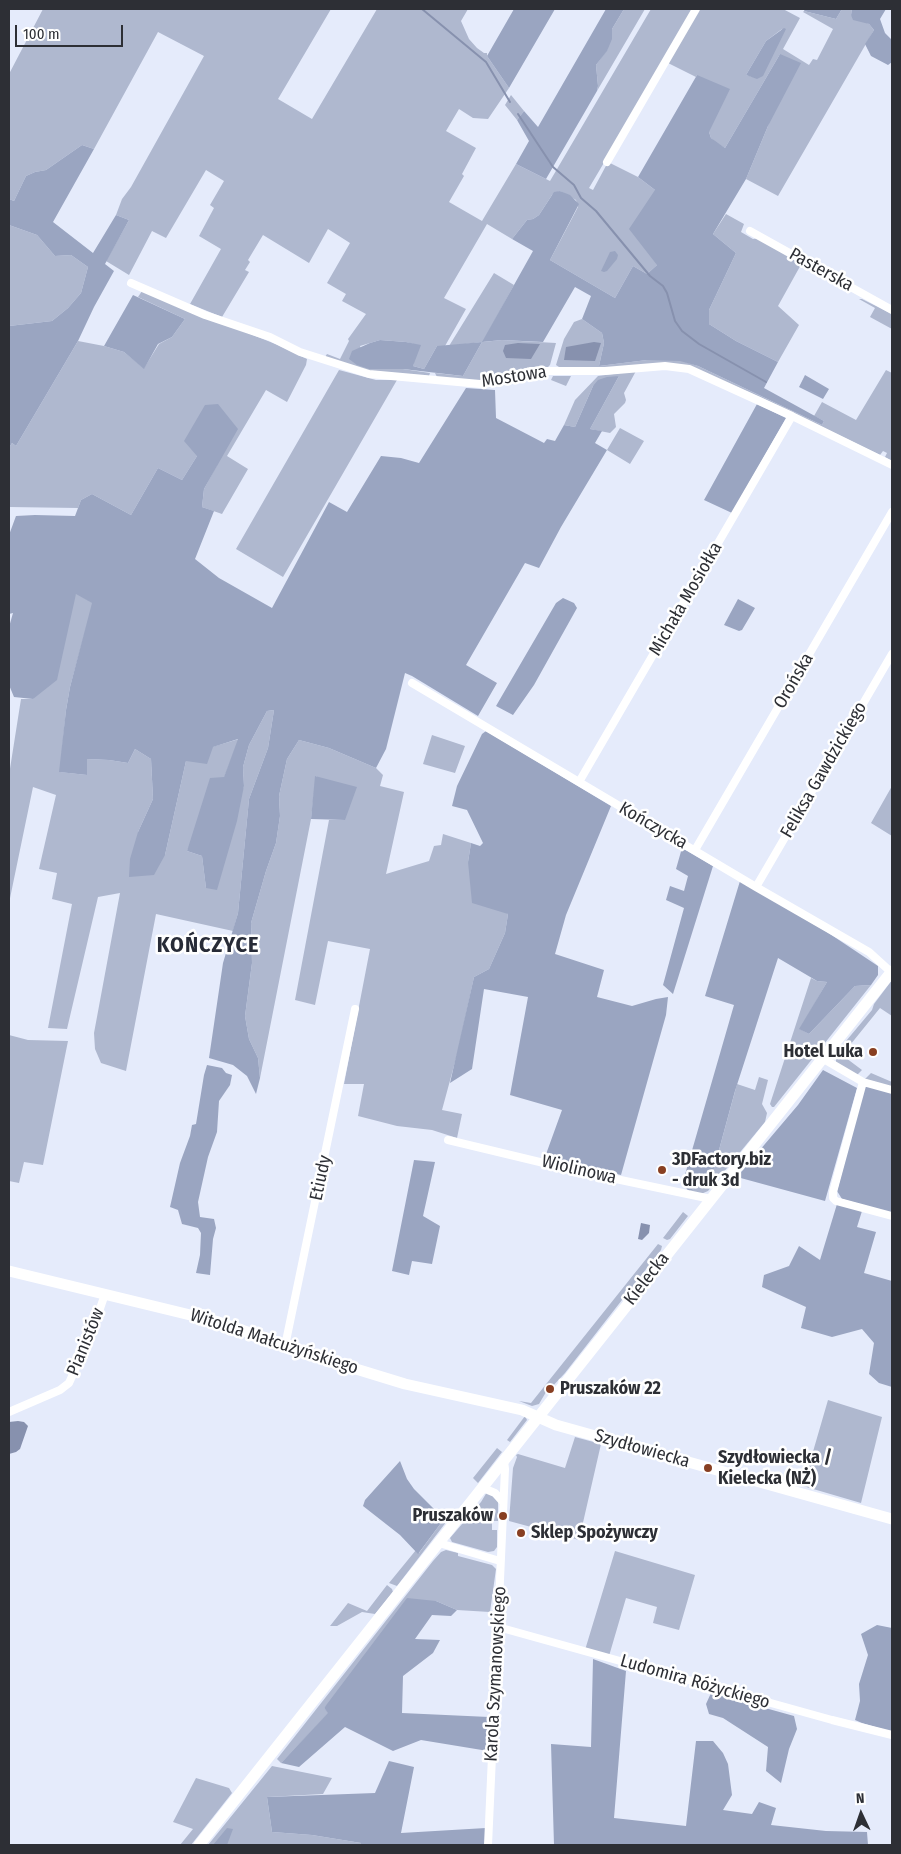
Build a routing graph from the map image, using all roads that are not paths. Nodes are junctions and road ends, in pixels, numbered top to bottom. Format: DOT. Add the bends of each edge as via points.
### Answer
graph roads {
  1 [pos="696,9"];
  2 [pos="607,162"];
  3 [pos="750,231"];
  4 [pos="132,283"];
  5 [pos="892,310"];
  6 [pos="792,416"];
  7 [pos="892,465"];
  8 [pos="892,512"];
  9 [pos="892,654"];
  10 [pos="412,683"];
  11 [pos="579,782"];
  12 [pos="695,850"];
  13 [pos="756,887"];
  14 [pos="892,972"];
  15 [pos="355,1009"];
  16 [pos="822,1058"];
  17 [pos="863,1082"];
  18 [pos="892,1090"];
  19 [pos="448,1140"];
  20 [pos="711,1199"];
  21 [pos="892,1216"];
  22 [pos="9,1272"];
  23 [pos="105,1294"];
  24 [pos="285,1346"];
  25 [pos="9,1412"];
  26 [pos="538,1418"];
  27 [pos="504,1461"];
  28 [pos="483,1488"];
  29 [pos="503,1502"];
  30 [pos="892,1519"];
  31 [pos="438,1544"];
  32 [pos="500,1561"];
  33 [pos="498,1627"];
  34 [pos="892,1736"];
  35 [pos="199,1845"];
  36 [pos="488,1845"];
  1 -- 2 [label="street"];
  3 -- 5 [label="street, Pasterska"];
  4 -- 6 [label="street, Mostowa" via="205,316 363,373 480,384 530,371 606,371 673,366 694,371"];
  6 -- 7 [label="street, Mostowa"];
  6 -- 11 [label="street, Michała Mosiołka"];
  8 -- 12 [label="street, Orońska"];
  9 -- 13 [label="street, Feliksa Gawdzickiego"];
  10 -- 11 [label="street, Kończycka"];
  11 -- 12 [label="street, Kończycka"];
  12 -- 13 [label="street, Kończycka"];
  13 -- 14 [label="street, Kończycka" via="869,952"];
  14 -- 16 [label="main road, Kielecka"];
  15 -- 24 [label="street, Etiudy"];
  16 -- 17 [label="street"];
  16 -- 20 [label="main road, Kielecka"];
  17 -- 18 [label="street"];
  17 -- 21 [label="street" via="833,1198"];
  19 -- 20 [label="street, Wiolinowa"];
  20 -- 26 [label="main road, Kielecka"];
  22 -- 23 [label="main road, Witolda Małcużyńskiego"];
  23 -- 24 [label="main road, Witolda Małcużyńskiego" via="215,1321"];
  23 -- 25 [label="street, Pianistów" via="69,1383"];
  24 -- 26 [label="main road, Witolda Małcużyńskiego" via="405,1384 522,1410"];
  26 -- 27 [label="main road, Kielecka"];
  26 -- 30 [label="main road, Szydłowiecka"];
  27 -- 28 [label="main road, Kielecka"];
  27 -- 29 [label="street, Karola Szymanowskiego"];
  28 -- 29 [label="street" via="495,1493"];
  28 -- 31 [label="main road, Kielecka"];
  29 -- 32 [label="street, Karola Szymanowskiego"];
  31 -- 32 [label="street"];
  31 -- 35 [label="main road, Kielecka"];
  32 -- 33 [label="street, Karola Szymanowskiego"];
  33 -- 34 [label="street, Ludomira Różyckiego"];
  33 -- 36 [label="street, Karola Szymanowskiego"];
}
